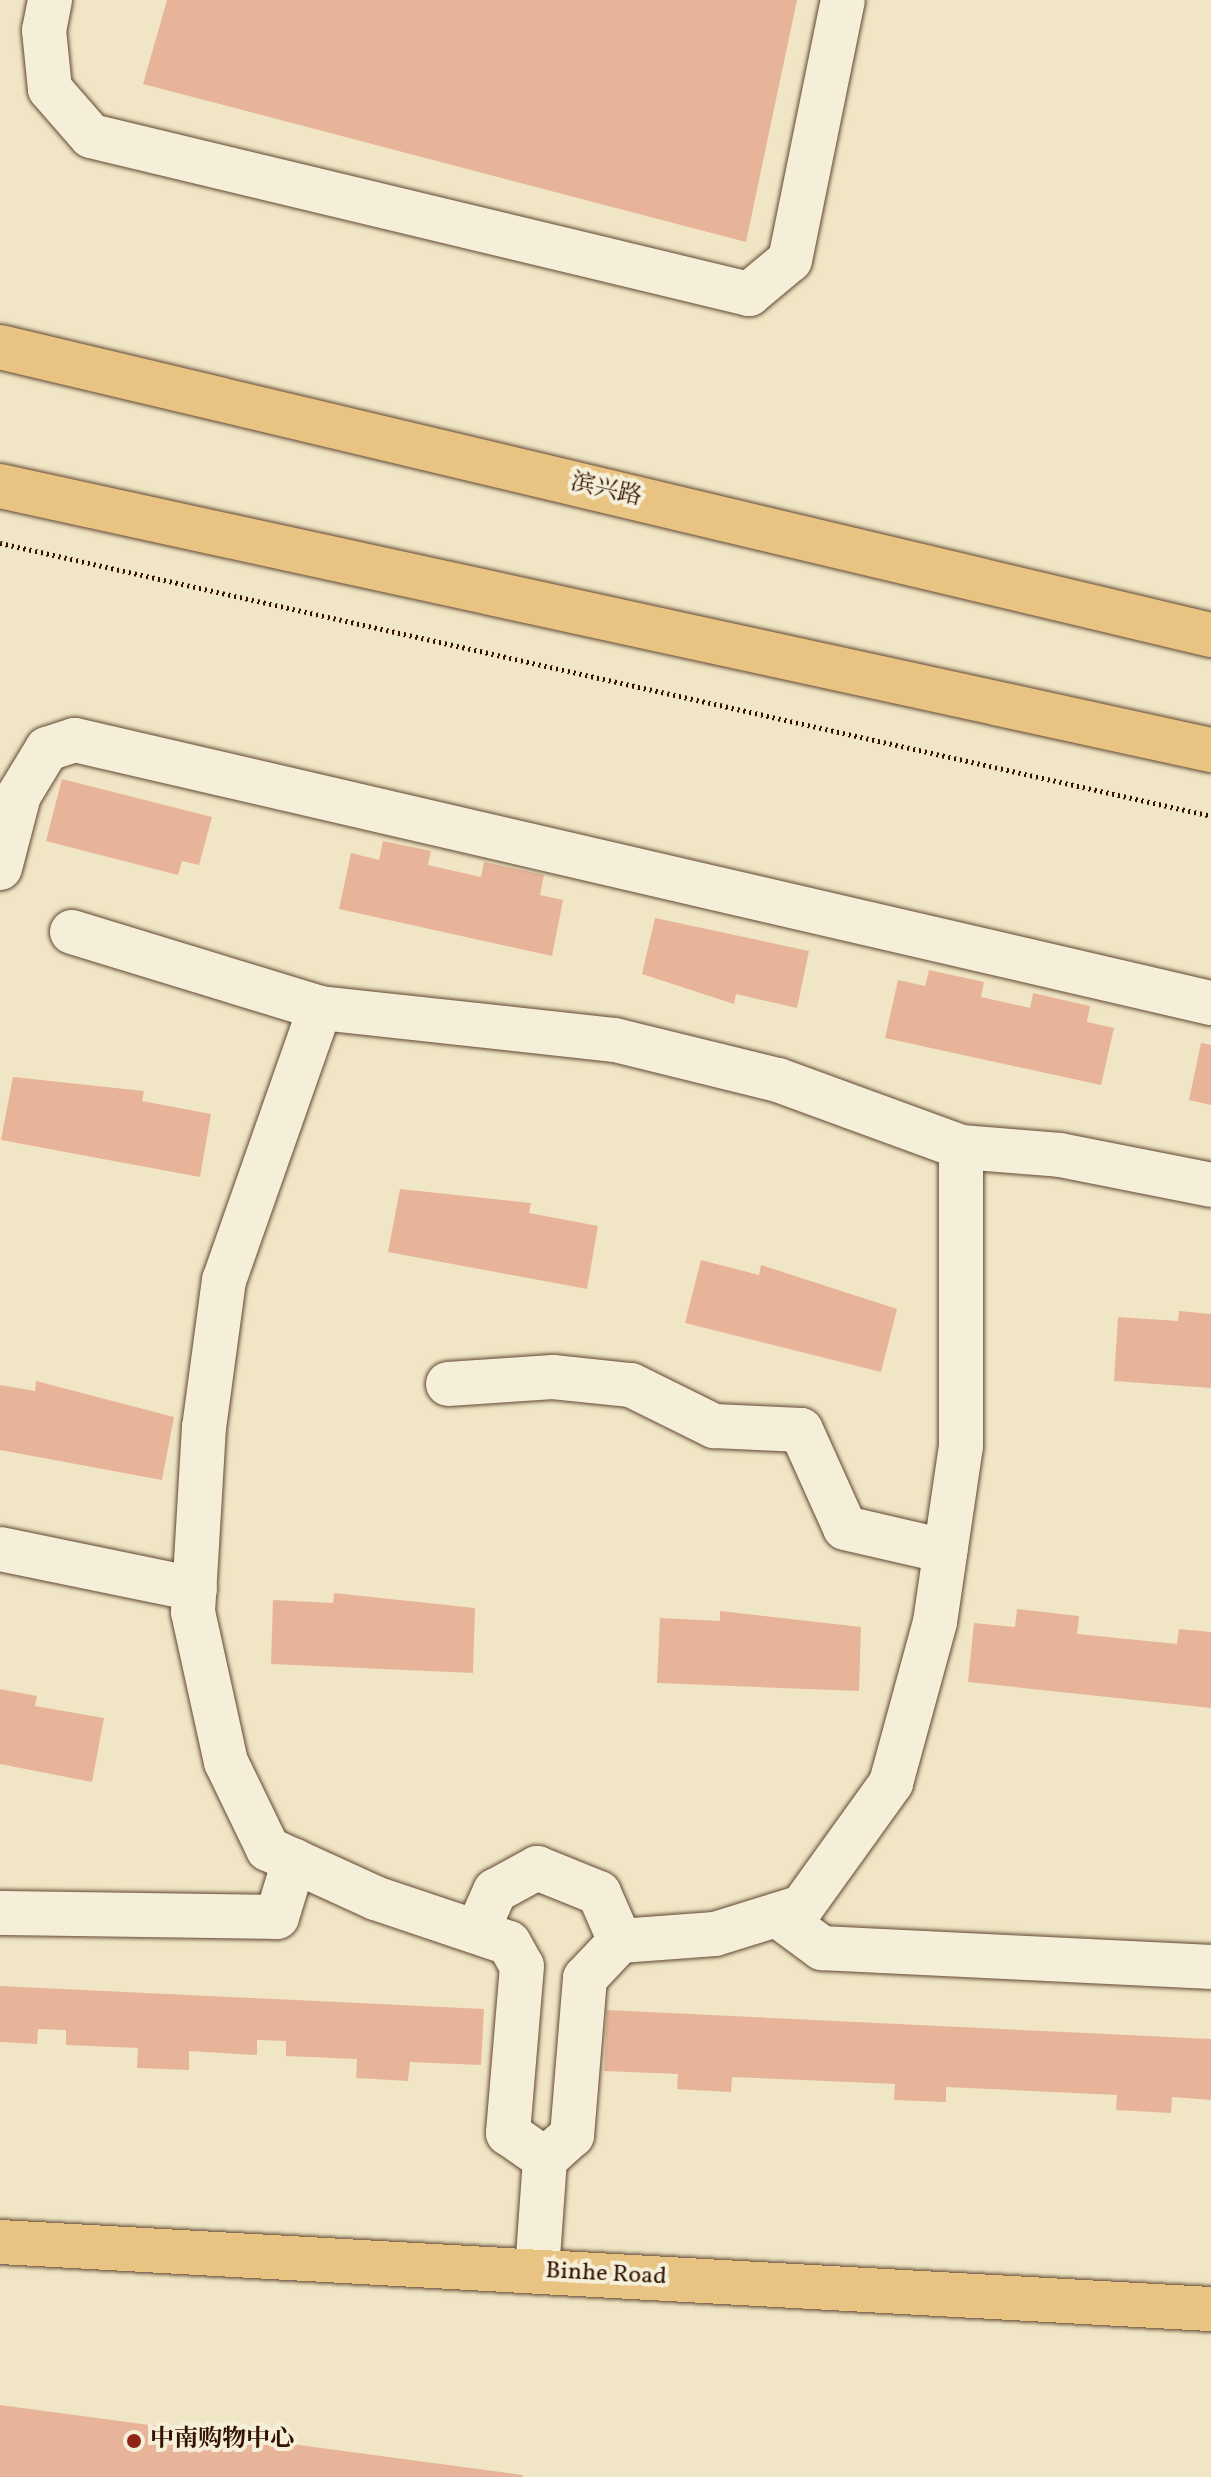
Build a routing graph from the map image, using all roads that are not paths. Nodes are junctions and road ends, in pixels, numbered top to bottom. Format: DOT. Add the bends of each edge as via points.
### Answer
graph roads {
  1 [pos="50,0"];
  2 [pos="843,0"];
  3 [pos="0,347"];
  4 [pos="0,486"];
  5 [pos="1211,635"];
  6 [pos="1211,750"];
  7 [pos="0,868"];
  8 [pos="72,932"];
  9 [pos="1211,1003"];
  10 [pos="320,1008"];
  11 [pos="961,1147"];
  12 [pos="1211,1185"];
  13 [pos="448,1384"];
  14 [pos="0,1549"];
  15 [pos="945,1551"];
  16 [pos="195,1589"];
  17 [pos="294,1861"];
  18 [pos="0,1913"];
  19 [pos="777,1915"];
  20 [pos="478,1929"];
  21 [pos="620,1941"];
  22 [pos="1211,1967"];
  23 [pos="545,2159"];
  24 [pos="0,2242"];
  25 [pos="537,2271"];
  26 [pos="1211,2309"];
  1 -- 2 [label="lane" via="44,30 50,89 91,136 749,294 790,260"];
  3 -- 5 [label="main road, 滨兴路"];
  4 -- 6 [label="main road"];
  7 -- 9 [label="lane" via="19,795 47,749 75,740"];
  8 -- 10 [label="lane"];
  10 -- 11 [label="lane" via="615,1040 778,1080"];
  10 -- 16 [label="lane" via="224,1280 204,1427"];
  11 -- 12 [label="lane" via="1060,1155"];
  11 -- 15 [label="lane" via="961,1446"];
  13 -- 15 [label="lane" via="553,1377 631,1385 714,1426 801,1430 845,1528"];
  14 -- 16 [label="lane"];
  15 -- 19 [label="lane" via="935,1622 891,1783 802,1907"];
  16 -- 17 [label="lane" via="193,1612 226,1762 268,1849"];
  17 -- 18 [label="lane" via="277,1917"];
  17 -- 20 [label="lane" via="375,1898"];
  19 -- 21 [label="lane" via="715,1934"];
  19 -- 22 [label="lane" via="822,1948"];
  20 -- 21 [label="lane" via="495,1891 537,1868 599,1893"];
  20 -- 23 [label="lane" via="509,1943 522,1966 508,2133"];
  21 -- 23 [label="lane" via="585,1978 572,2135"];
  23 -- 25 [label="lane"];
  24 -- 25 [label="main road, Binhe Road"];
  25 -- 26 [label="main road, Binhe Road"];
}
